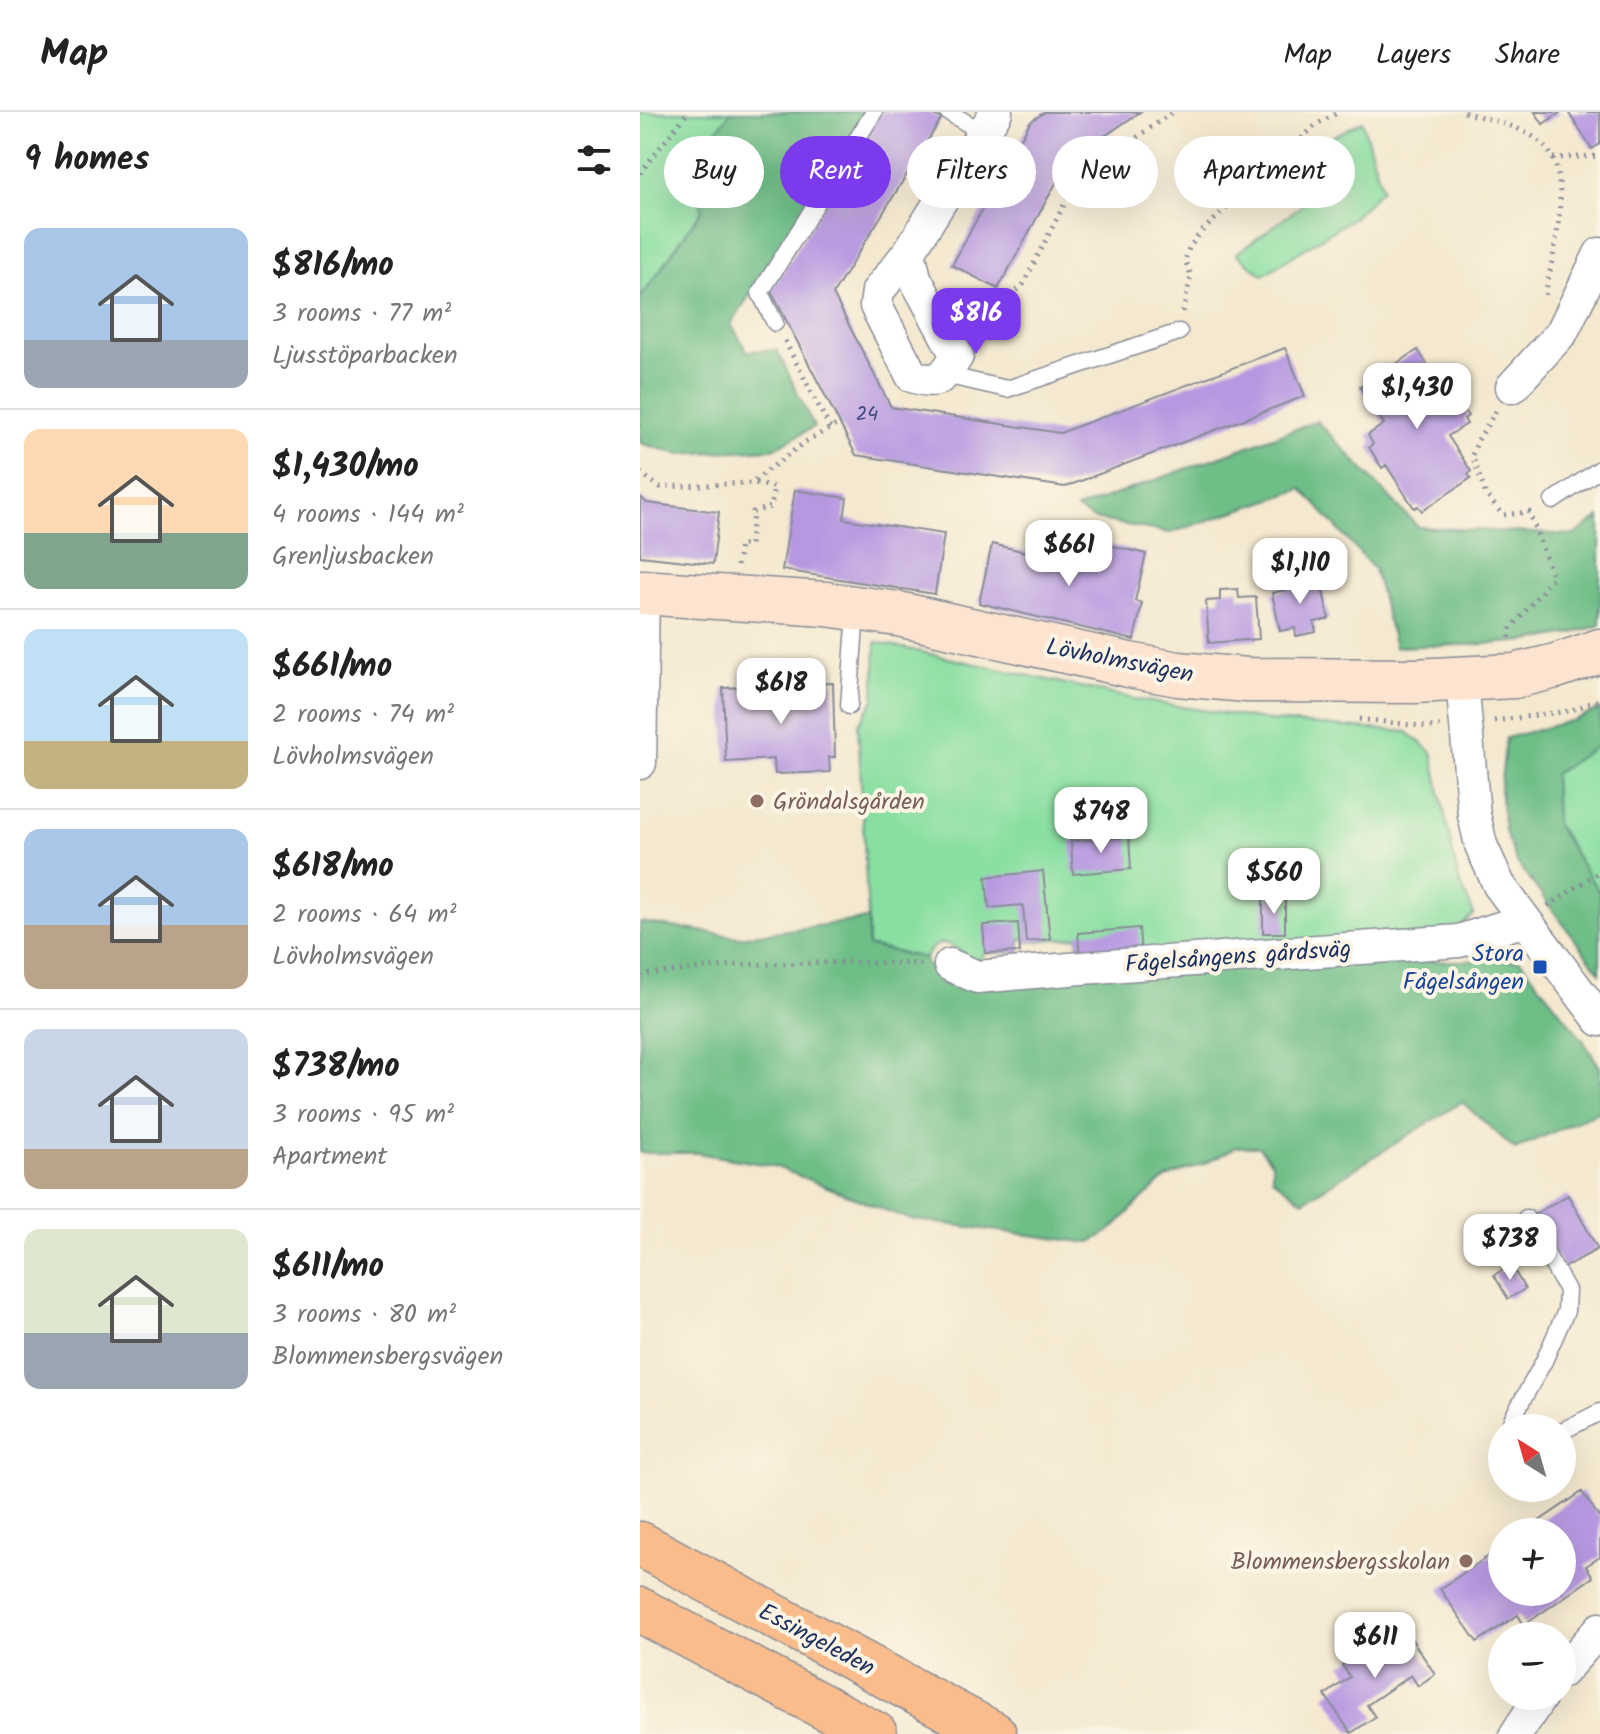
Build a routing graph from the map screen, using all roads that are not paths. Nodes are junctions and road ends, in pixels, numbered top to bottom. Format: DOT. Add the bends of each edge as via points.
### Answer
graph roads {
  1 [pos="874,112"];
  2 [pos="948,112"];
  3 [pos="989,122"];
  4 [pos="909,252"];
  5 [pos="1600,254"];
  6 [pos="775,323"];
  7 [pos="1179,332"];
  8 [pos="945,375"];
  9 [pos="1512,387"];
  10 [pos="1600,469"];
  11 [pos="1553,501"];
  12 [pos="642,592"];
  13 [pos="857,608"];
  14 [pos="1600,651"];
  15 [pos="1462,680"];
  16 [pos="849,706"];
  17 [pos="640,763"];
  18 [pos="1525,920"];
  19 [pos="950,965"];
  20 [pos="1600,1020"];
  21 [pos="1526,1218"];
  22 [pos="1600,1412"];
  23 [pos="1515,1414"];
  24 [pos="1576,1424"];
  25 [pos="640,1544"];
  26 [pos="640,1610"];
  27 [pos="1600,1629"];
  28 [pos="1576,1656"];
  29 [pos="1532,1710"];
  30 [pos="875,1734"];
  31 [pos="994,1734"];
  32 [pos="1516,1734"];
  1 -- 6 [label="lane" via="760,293"];
  2 -- 3 [label="lane"];
  3 -- 4 [label="street"];
  4 -- 8 [label="street" via="915,278 957,356"];
  4 -- 8 [label="street" via="878,291 876,306 912,376 928,381"];
  5 -- 9 [label="street" via="1562,332"];
  7 -- 8 [label="lane" via="1007,389"];
  10 -- 11 [label="lane"];
  12 -- 13 [label="street, Lövholmsvägen"];
  12 -- 17 [label="street"];
  13 -- 15 [label="street, Lövholmsvägen" via="1178,674 1247,680"];
  13 -- 16 [label="lane"];
  14 -- 15 [label="street, Lövholmsvägen" via="1514,676"];
  15 -- 18 [label="street" via="1481,845 1499,885"];
  18 -- 19 [label="street, Fågelsångens gårdsväg" via="1459,941 977,977"];
  18 -- 20 [label="street"];
  21 -- 23 [label="lane" via="1567,1290 1566,1311"];
  22 -- 24 [label="lane"];
  25 -- 31 [label="highway, Essingeleden"];
  26 -- 30 [label="highway"];
  27 -- 28 [label="street"];
  29 -- 32 [label="street"];
}
